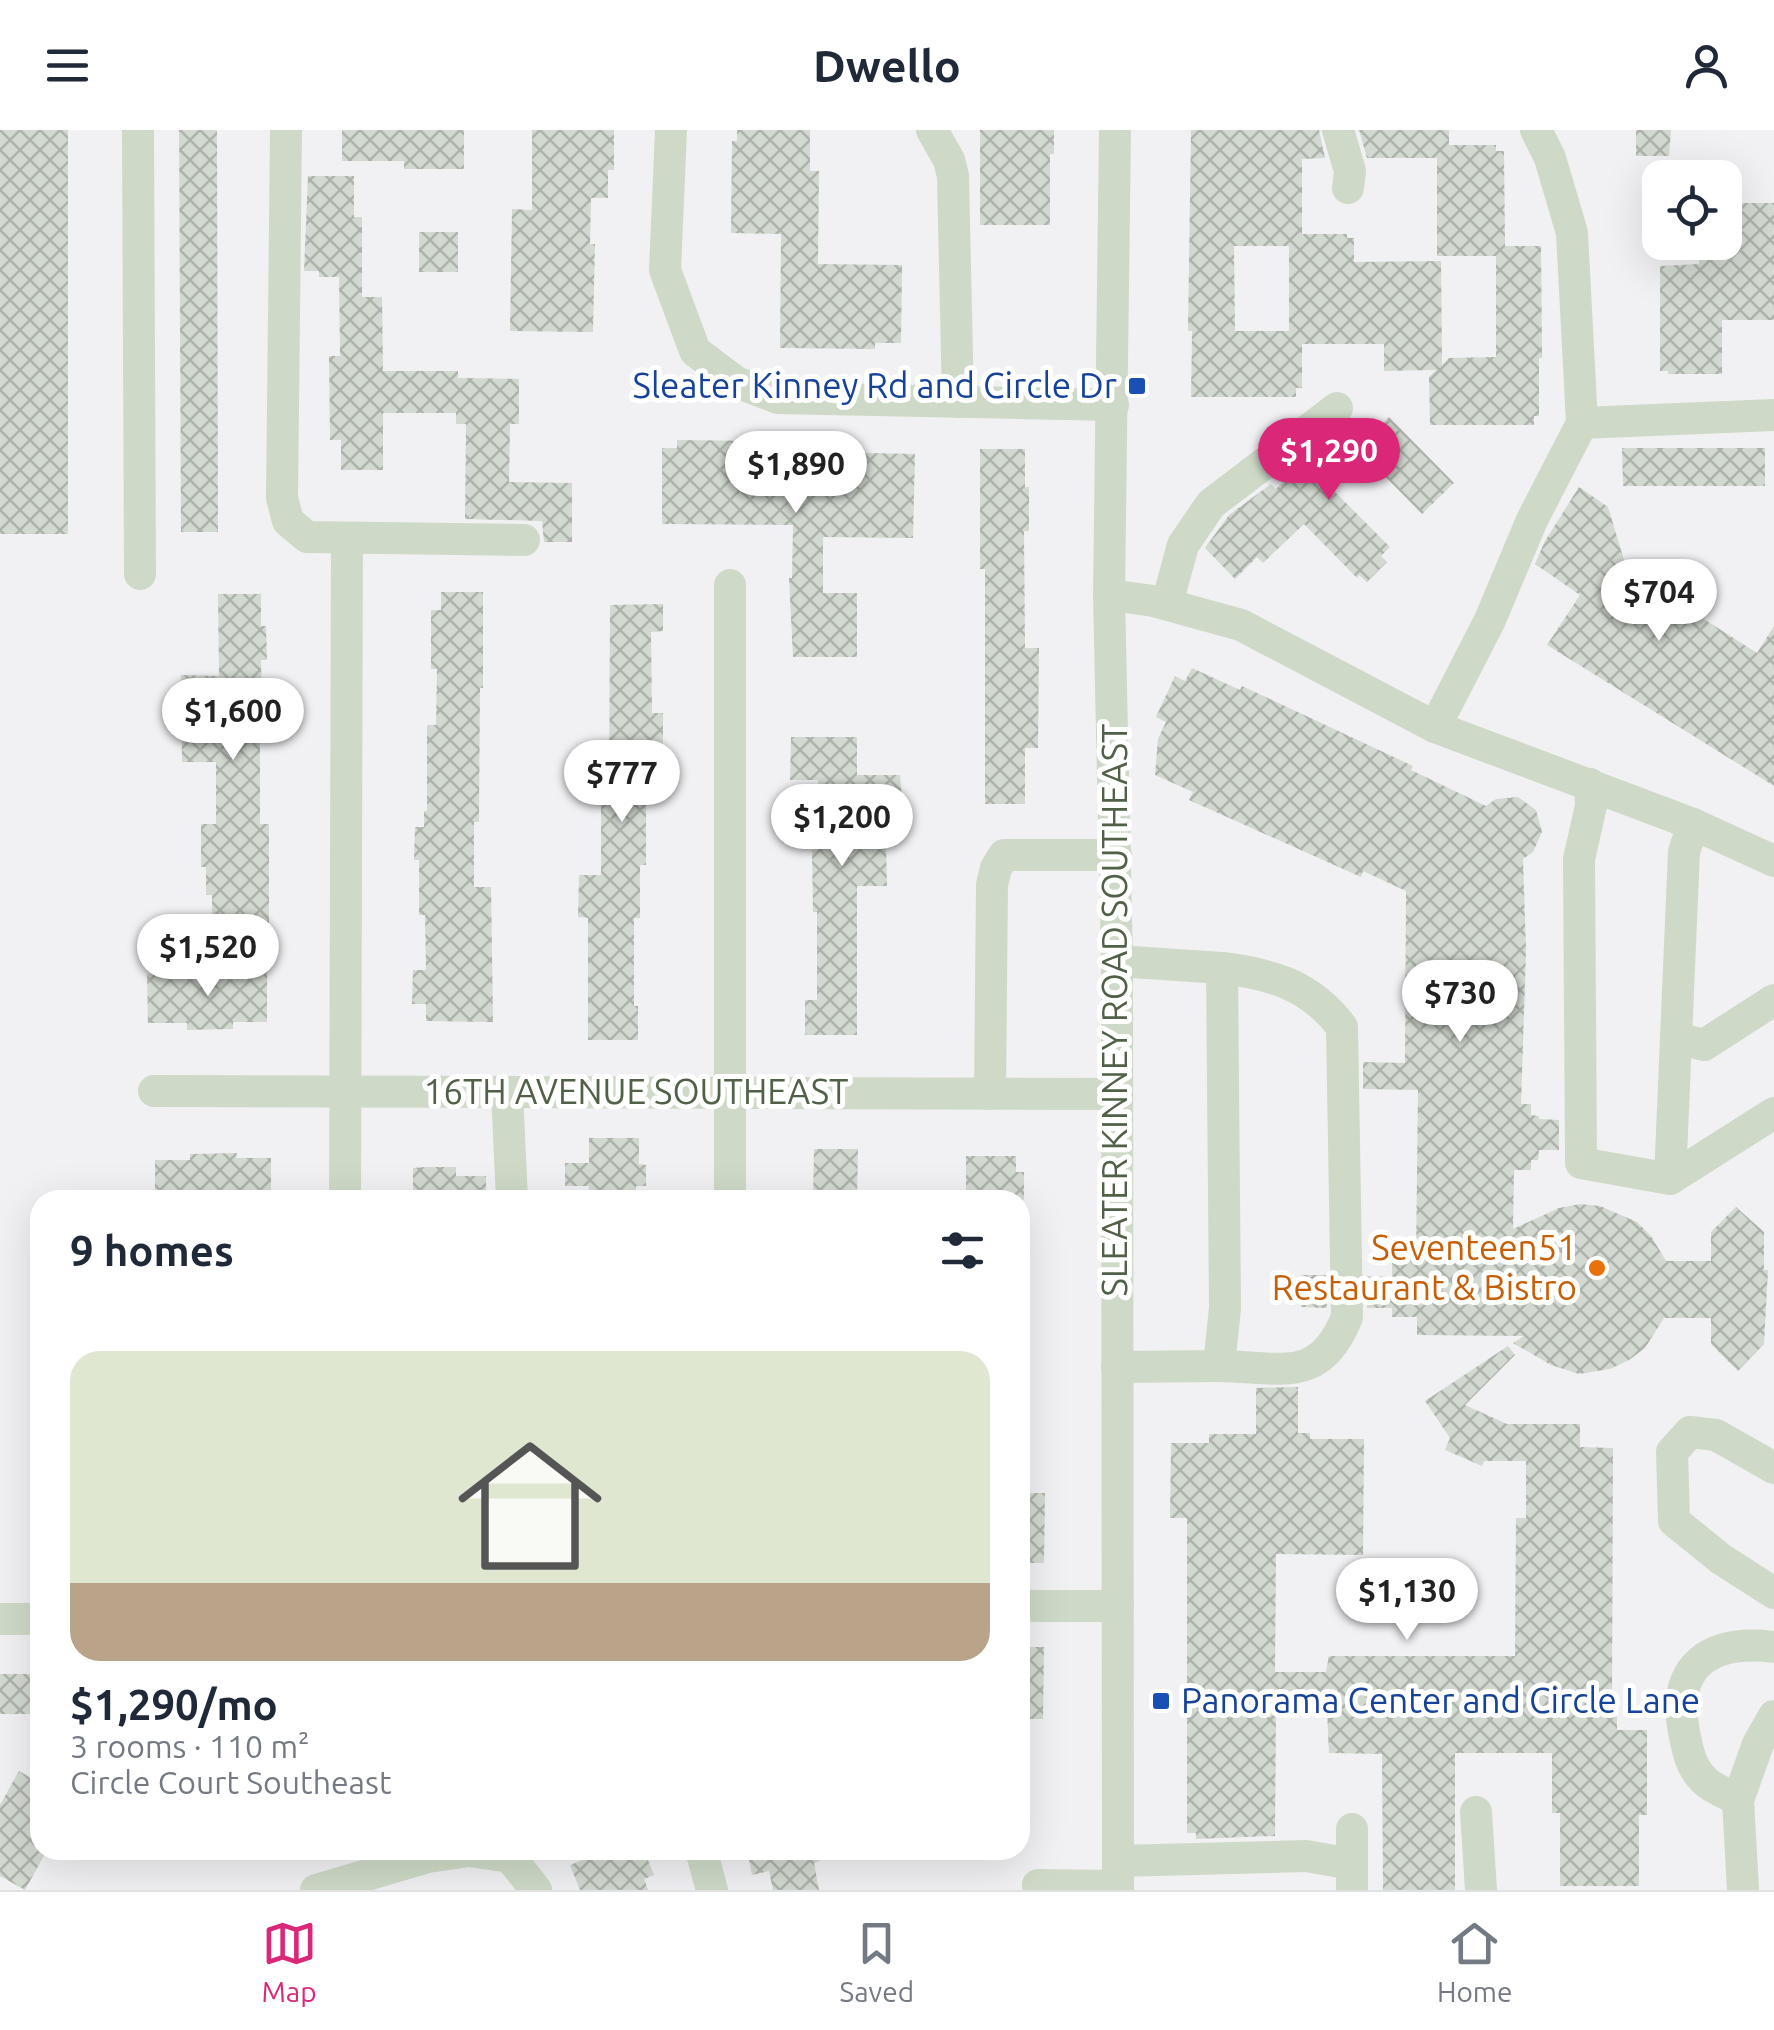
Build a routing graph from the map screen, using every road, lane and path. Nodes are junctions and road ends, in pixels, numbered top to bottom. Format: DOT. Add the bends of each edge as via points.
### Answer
graph roads {
  1 [pos="138,130"];
  2 [pos="286,130"];
  3 [pos="670,130"];
  4 [pos="932,130"];
  5 [pos="1114,130"];
  6 [pos="1338,130"];
  7 [pos="1536,130"];
  8 [pos="1348,188"];
  9 [pos="958,402"];
  10 [pos="1113,405"];
  11 [pos="1337,408"];
  12 [pos="1774,416"];
  13 [pos="1582,424"];
  14 [pos="347,539"];
  15 [pos="524,540"];
  16 [pos="140,574"];
  17 [pos="730,585"];
  18 [pos="1109,595"];
  19 [pos="1167,604"];
  20 [pos="1436,727"];
  21 [pos="1590,784"];
  22 [pos="1694,824"];
  23 [pos="1116,855"];
  24 [pos="1774,861"];
  25 [pos="1117,960"];
  26 [pos="1222,968"];
  27 [pos="1774,1000"];
  28 [pos="1676,1038"];
  29 [pos="154,1091"];
  30 [pos="347,1091"];
  31 [pos="507,1092"];
  32 [pos="732,1093"];
  33 [pos="990,1094"];
  34 [pos="1117,1094"];
  35 [pos="1774,1112"];
  36 [pos="1670,1179"];
  37 [pos="345,1190"];
  38 [pos="512,1190"];
  39 [pos="730,1190"];
  40 [pos="1218,1366"];
  41 [pos="1117,1368"];
  42 [pos="1774,1468"];
  43 [pos="1774,1593"];
  44 [pos="1030,1606"];
  45 [pos="1118,1606"];
  46 [pos="0,1619"];
  47 [pos="30,1619"];
  48 [pos="1774,1647"];
  49 [pos="1774,1716"];
  50 [pos="1738,1800"];
  51 [pos="1476,1812"];
  52 [pos="1352,1829"];
  53 [pos="422,1860"];
  54 [pos="512,1860"];
  55 [pos="704,1860"];
  56 [pos="1352,1877"];
  57 [pos="1118,1879"];
  58 [pos="1038,1886"];
  59 [pos="334,1888"];
  60 [pos="536,1890"];
  61 [pos="712,1890"];
  62 [pos="1482,1890"];
  63 [pos="1743,1890"];
  1 -- 16 [label="street"];
  2 -- 14 [label="street" via="282,498 288,521 307,537"];
  3 -- 9 [label="street" via="665,270 695,351 736,382 778,398"];
  4 -- 9 [label="street" via="953,176"];
  5 -- 10 [label="street, SLEATER KINNEY ROAD SOUTHEAST"];
  6 -- 8 [label="street"];
  7 -- 13 [label="street" via="1572,233"];
  9 -- 10 [label="street"];
  10 -- 18 [label="street, SLEATER KINNEY ROAD SOUTHEAST"];
  11 -- 19 [label="street" via="1211,504 1183,545"];
  12 -- 13 [label="street"];
  13 -- 20 [label="street"];
  14 -- 15 [label="street"];
  14 -- 30 [label="street"];
  17 -- 32 [label="street"];
  18 -- 19 [label="street"];
  18 -- 23 [label="street, SLEATER KINNEY ROAD SOUTHEAST"];
  19 -- 20 [label="street" via="1241,625"];
  20 -- 21 [label="street"];
  21 -- 22 [label="street"];
  21 -- 36 [label="street" via="1579,859 1581,1163"];
  22 -- 24 [label="street"];
  22 -- 28 [label="street" via="1684,852"];
  23 -- 25 [label="street, SLEATER KINNEY ROAD SOUTHEAST"];
  23 -- 33 [label="street" via="1004,855 996,868"];
  25 -- 26 [label="street"];
  25 -- 34 [label="street, SLEATER KINNEY ROAD SOUTHEAST"];
  26 -- 40 [label="street" via="1226,1308"];
  26 -- 40 [label="street" via="1266,974 1324,1003 1342,1027 1347,1317 1337,1342 1304,1368"];
  27 -- 28 [label="street" via="1704,1045"];
  28 -- 36 [label="street"];
  29 -- 30 [label="street, 16TH AVENUE SOUTHEAST"];
  30 -- 31 [label="street, 16TH AVENUE SOUTHEAST"];
  30 -- 37 [label="street"];
  31 -- 32 [label="street, 16TH AVENUE SOUTHEAST"];
  31 -- 38 [label="street"];
  32 -- 33 [label="street, 16TH AVENUE SOUTHEAST"];
  32 -- 39 [label="street"];
  33 -- 34 [label="street, 16TH AVENUE SOUTHEAST"];
  34 -- 41 [label="street, SLEATER KINNEY ROAD SOUTHEAST"];
  35 -- 36 [label="street"];
  40 -- 41 [label="street"];
  41 -- 45 [label="street, SLEATER KINNEY ROAD SOUTHEAST"];
  42 -- 43 [label="street" via="1716,1435 1690,1432 1672,1452 1674,1521"];
  44 -- 45 [label="street"];
  45 -- 57 [label="street, SLEATER KINNEY ROAD SOUTHEAST"];
  46 -- 47 [label="street"];
  48 -- 50 [label="street" via="1719,1650 1697,1660 1683,1682 1680,1712 1690,1761 1706,1783"];
  49 -- 50 [label="street"];
  50 -- 63 [label="street"];
  51 -- 62 [label="street"];
  52 -- 56 [label="street"];
  53 -- 59 [label="street"];
  54 -- 60 [label="street"];
  55 -- 61 [label="street"];
  56 -- 57 [label="street" via="1306,1856"];
  57 -- 58 [label="street"];
}
